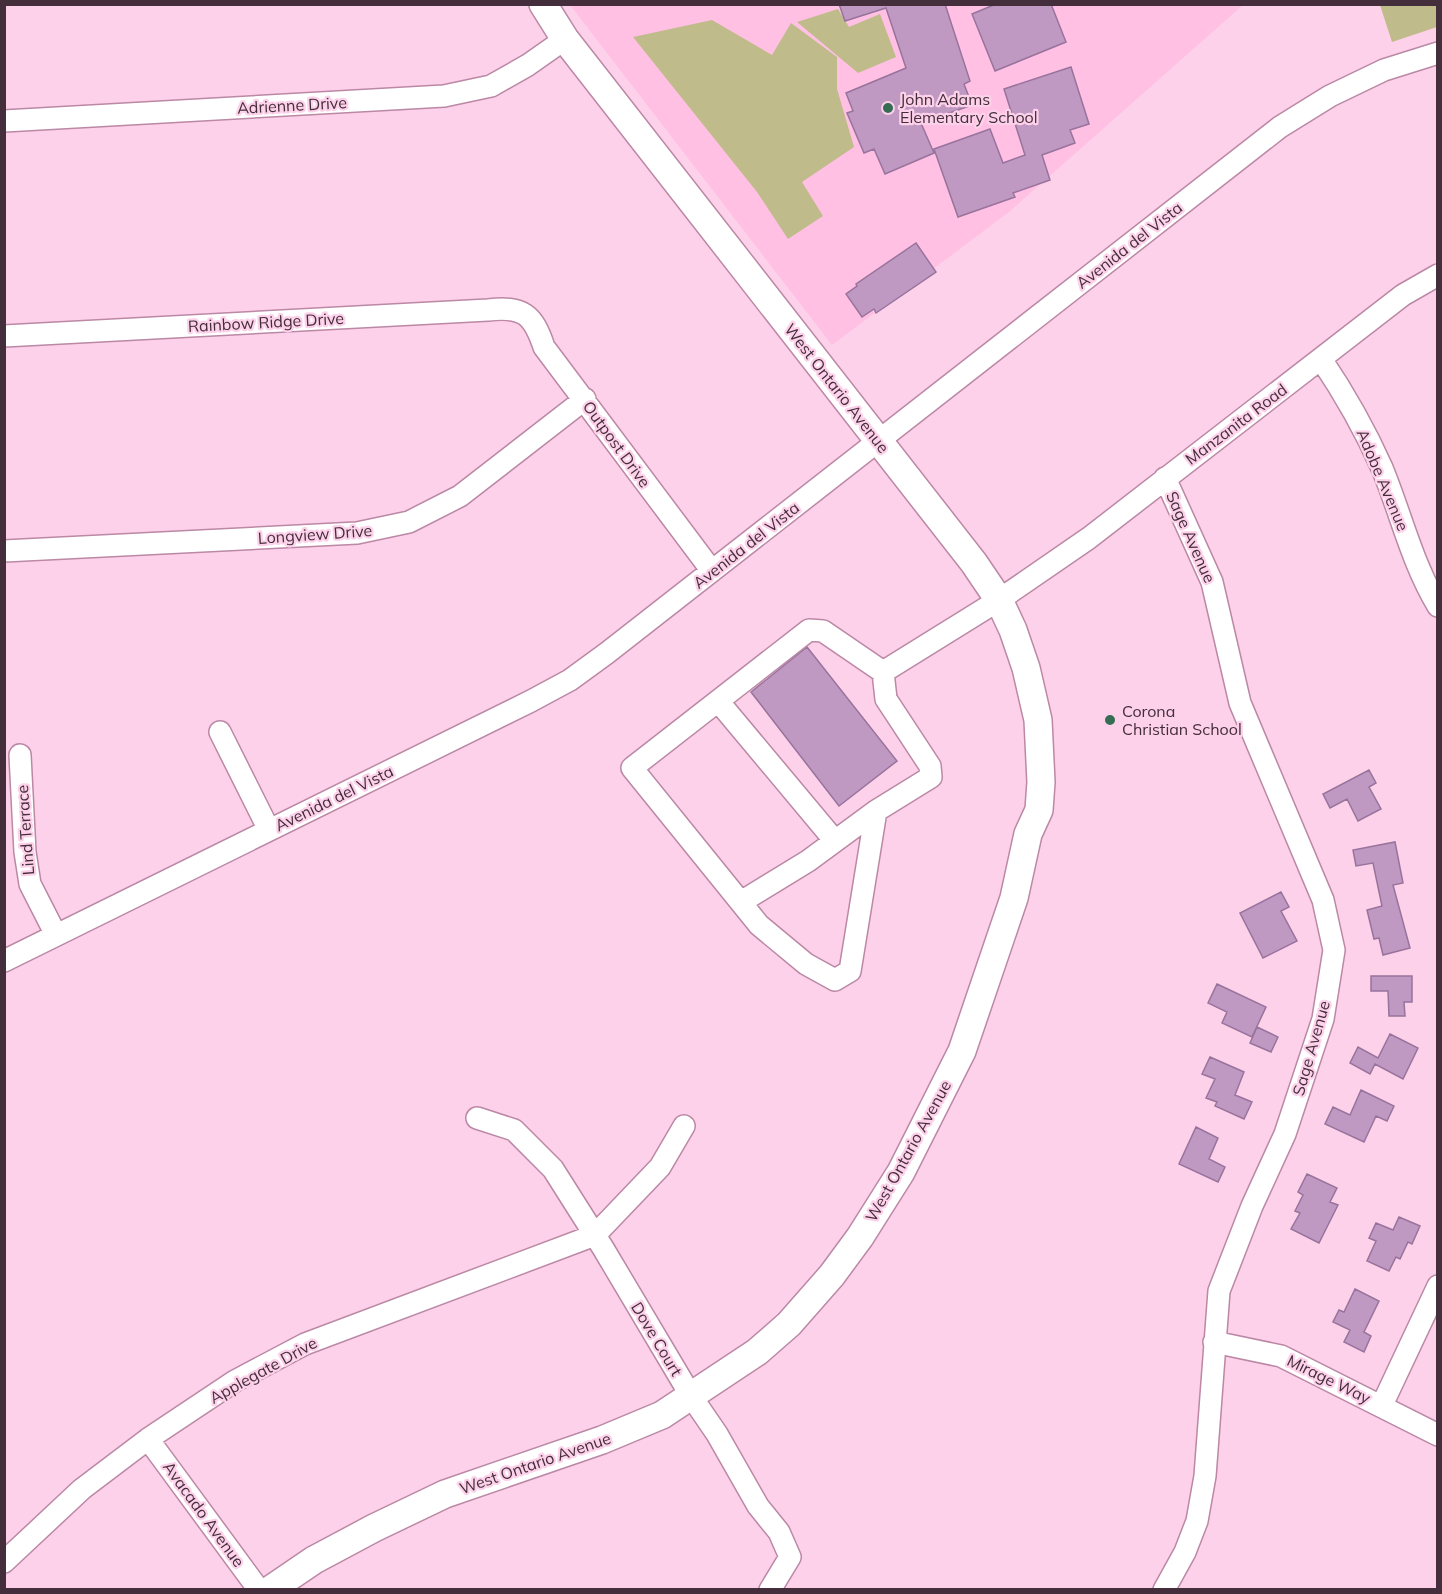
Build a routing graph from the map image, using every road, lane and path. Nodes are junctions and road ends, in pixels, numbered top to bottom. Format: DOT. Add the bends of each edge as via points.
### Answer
graph roads {
  1 [pos="543,4"];
  2 [pos="565,39"];
  3 [pos="1437,53"];
  4 [pos="4,121"];
  5 [pos="1437,275"];
  6 [pos="526,315"];
  7 [pos="4,336"];
  8 [pos="1321,358"];
  9 [pos="585,399"];
  10 [pos="879,441"];
  11 [pos="1165,478"];
  12 [pos="4,551"];
  13 [pos="712,571"];
  14 [pos="999,600"];
  15 [pos="1437,606"];
  16 [pos="883,672"];
  17 [pos="718,701"];
  18 [pos="220,732"];
  19 [pos="20,755"];
  20 [pos="876,811"];
  21 [pos="269,830"];
  22 [pos="835,841"];
  23 [pos="741,902"];
  24 [pos="56,934"];
  25 [pos="4,961"];
  26 [pos="477,1118"];
  27 [pos="684,1126"];
  28 [pos="595,1234"];
  29 [pos="1437,1286"];
  30 [pos="1214,1342"];
  31 [pos="696,1403"];
  32 [pos="1382,1405"];
  33 [pos="1437,1435"];
  34 [pos="148,1439"];
  35 [pos="4,1562"];
  36 [pos="259,1590"];
  37 [pos="270,1590"];
  38 [pos="303,1590"];
  39 [pos="770,1590"];
  40 [pos="1164,1590"];
  1 -- 2 [label="main road, West Ontario Avenue"];
  2 -- 4 [label="street, Adrienne Drive" via="491,86 444,96"];
  2 -- 10 [label="main road, West Ontario Avenue"];
  3 -- 10 [label="street, Avenida del Vista" via="1384,70 1330,96 1280,127"];
  5 -- 8 [label="street, Manzanita Road" via="1403,295"];
  6 -- 7 [label="street, Rainbow Ridge Drive" via="508,308"];
  6 -- 9 [label="street, Outpost Drive" via="538,328 544,347"];
  8 -- 11 [label="street, Manzanita Road"];
  8 -- 15 [label="street, Adobe Avenue" via="1348,400 1382,468 1425,585"];
  9 -- 12 [label="street, Longview Drive" via="460,496 409,522 357,533"];
  9 -- 13 [label="street, Outpost Drive"];
  10 -- 13 [label="street, Avenida del Vista"];
  10 -- 14 [label="main road, West Ontario Avenue"];
  11 -- 14 [label="street, Manzanita Road" via="1089,538"];
  11 -- 30 [label="street, Sage Avenue" via="1212,582 1240,703 1323,900 1334,951 1323,1019 1285,1134 1219,1291"];
  13 -- 21 [label="street, Avenida del Vista" via="570,680"];
  14 -- 16 [label="street, Manzanita Road"];
  14 -- 31 [label="main road, West Ontario Avenue" via="1026,669 1038,720 1039,810 1028,834 1014,898 962,1051 901,1172 832,1275 789,1324"];
  16 -- 17 [label="street" via="823,631 809,630"];
  16 -- 20 [label="street" via="886,699 930,766 931,777"];
  17 -- 22 [label="street"];
  17 -- 23 [label="street" via="632,768"];
  18 -- 21 [label="street"];
  19 -- 24 [label="street, Lind Terrace" via="30,884"];
  20 -- 22 [label="street"];
  20 -- 23 [label="street" via="850,971 835,980 806,964 759,925"];
  21 -- 24 [label="street, Avenida del Vista"];
  22 -- 23 [label="street"];
  24 -- 25 [label="street, Avenida del Vista"];
  26 -- 28 [label="street, Dove Court" via="514,1130 553,1169"];
  27 -- 28 [label="street" via="660,1167"];
  28 -- 31 [label="street, Dove Court"];
  28 -- 34 [label="street, Applegate Drive" via="305,1344 235,1381"];
  29 -- 32 [label="street"];
  30 -- 32 [label="street, Mirage Way" via="1281,1356"];
  30 -- 40 [label="street, Sage Avenue" via="1205,1476 1197,1521"];
  31 -- 37 [label="main road, West Ontario Avenue" via="445,1494 324,1555"];
  31 -- 38 [label="main road, West Ontario Avenue" via="671,1432 609,1458 452,1511"];
  31 -- 39 [label="street, Dove Court" via="758,1506 779,1532 790,1557"];
  32 -- 33 [label="street, Mirage Way"];
  34 -- 35 [label="street, Applegate Drive" via="82,1489"];
  34 -- 36 [label="street, Avacado Avenue"];
}
